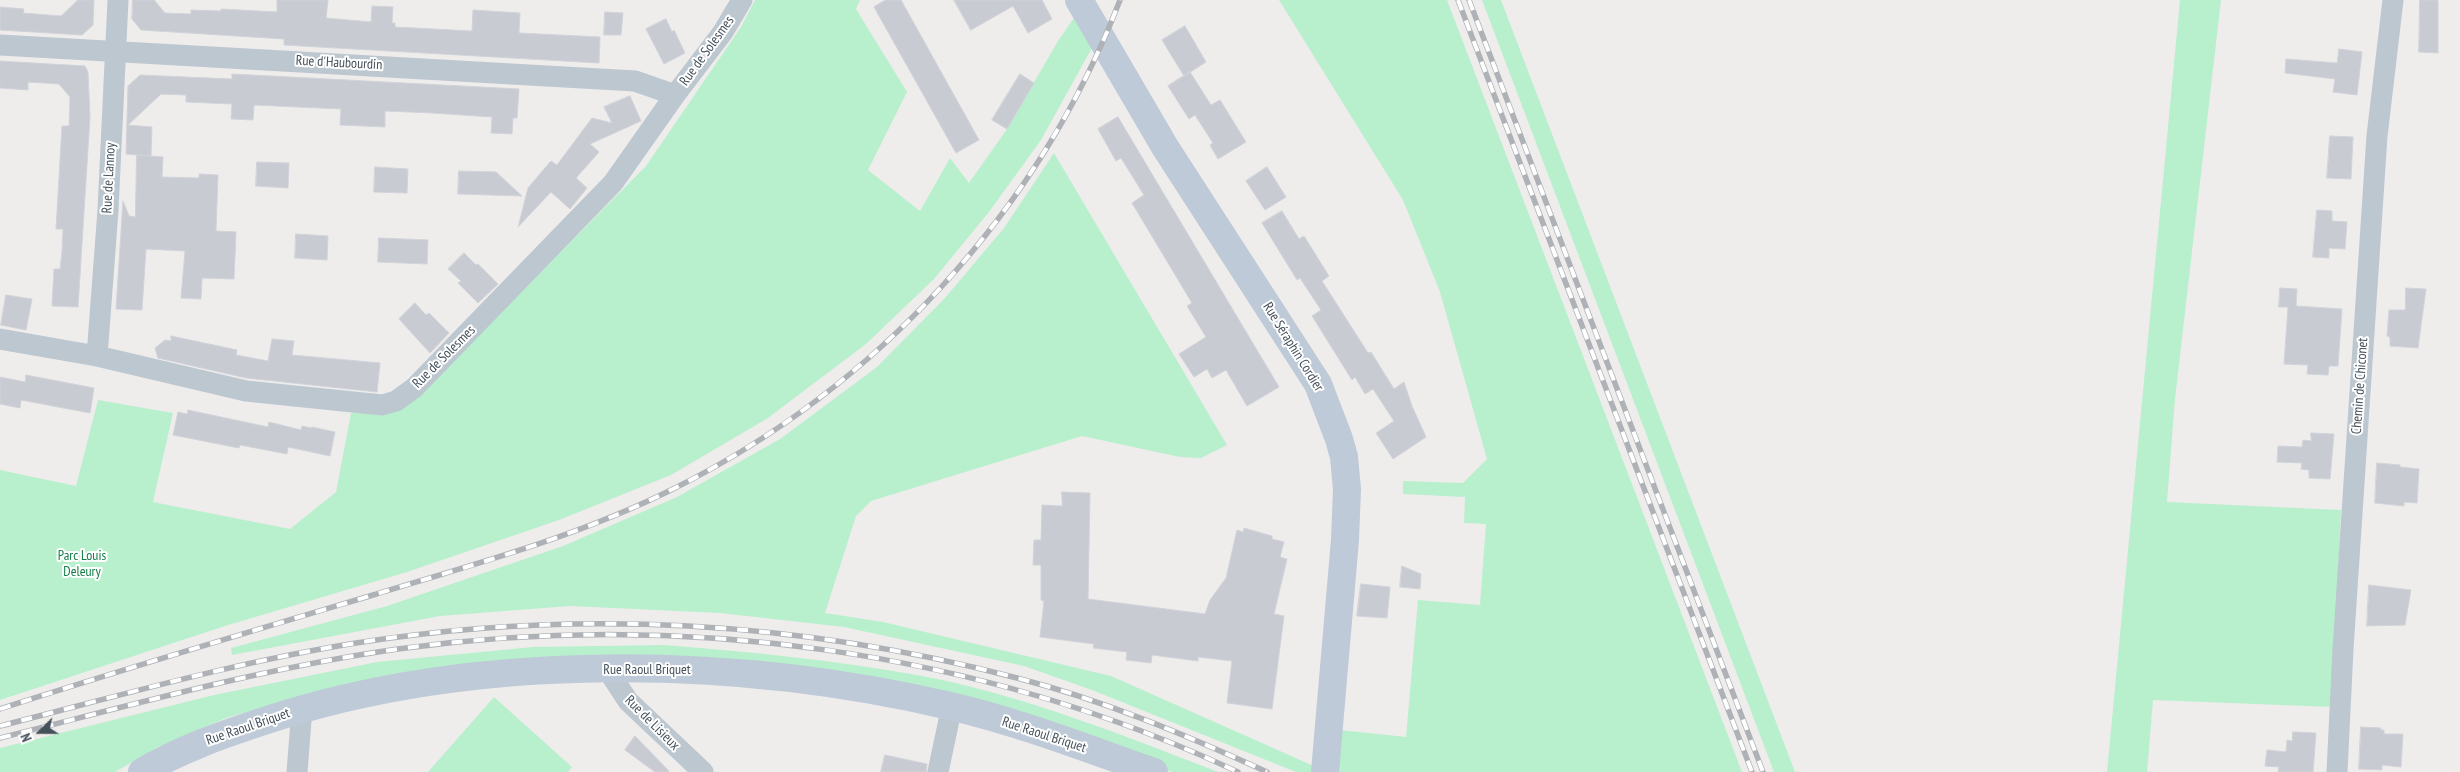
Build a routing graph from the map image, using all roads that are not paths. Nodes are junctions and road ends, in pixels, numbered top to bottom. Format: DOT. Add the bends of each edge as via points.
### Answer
graph roads {
  1 [pos="118,0"];
  2 [pos="742,0"];
  3 [pos="1079,0"];
  4 [pos="2393,0"];
  5 [pos="0,45"];
  6 [pos="115,51"];
  7 [pos="675,95"];
  8 [pos="0,339"];
  9 [pos="98,356"];
  10 [pos="607,669"];
  11 [pos="952,706"];
  12 [pos="302,708"];
  13 [pos="142,772"];
  14 [pos="297,772"];
  15 [pos="703,772"];
  16 [pos="938,772"];
  17 [pos="1154,772"];
  18 [pos="1325,772"];
  19 [pos="2337,772"];
  1 -- 6 [label="street, Rue de Lannoy"];
  2 -- 7 [label="street, Rue de Solesmes" via="724,32"];
  3 -- 18 [label="street, Rue Séraphin Cordier" via="1165,147 1318,384 1339,439 1347,490 1346,530"];
  4 -- 19 [label="street, Chemin de Chiconet" via="2376,136"];
  5 -- 6 [label="street, Rue d'Haubourdin"];
  6 -- 7 [label="street, Rue d'Haubourdin" via="636,81"];
  6 -- 9 [label="street, Rue de Lannoy"];
  7 -- 9 [label="street, Rue de Solesmes" via="613,183 414,388 396,401 382,405 246,391"];
  8 -- 9 [label="street, Rue de Solesmes"];
  10 -- 11 [label="street, Rue Raoul Briquet" via="704,670 762,675 860,688"];
  10 -- 12 [label="street, Rue Raoul Briquet" via="448,680 366,693"];
  10 -- 15 [label="street, Rue de Lisieux" via="628,701"];
  11 -- 16 [label="street"];
  11 -- 17 [label="street, Rue Raoul Briquet"];
  12 -- 13 [label="street, Rue Raoul Briquet" via="208,741"];
  12 -- 14 [label="street"];
}
